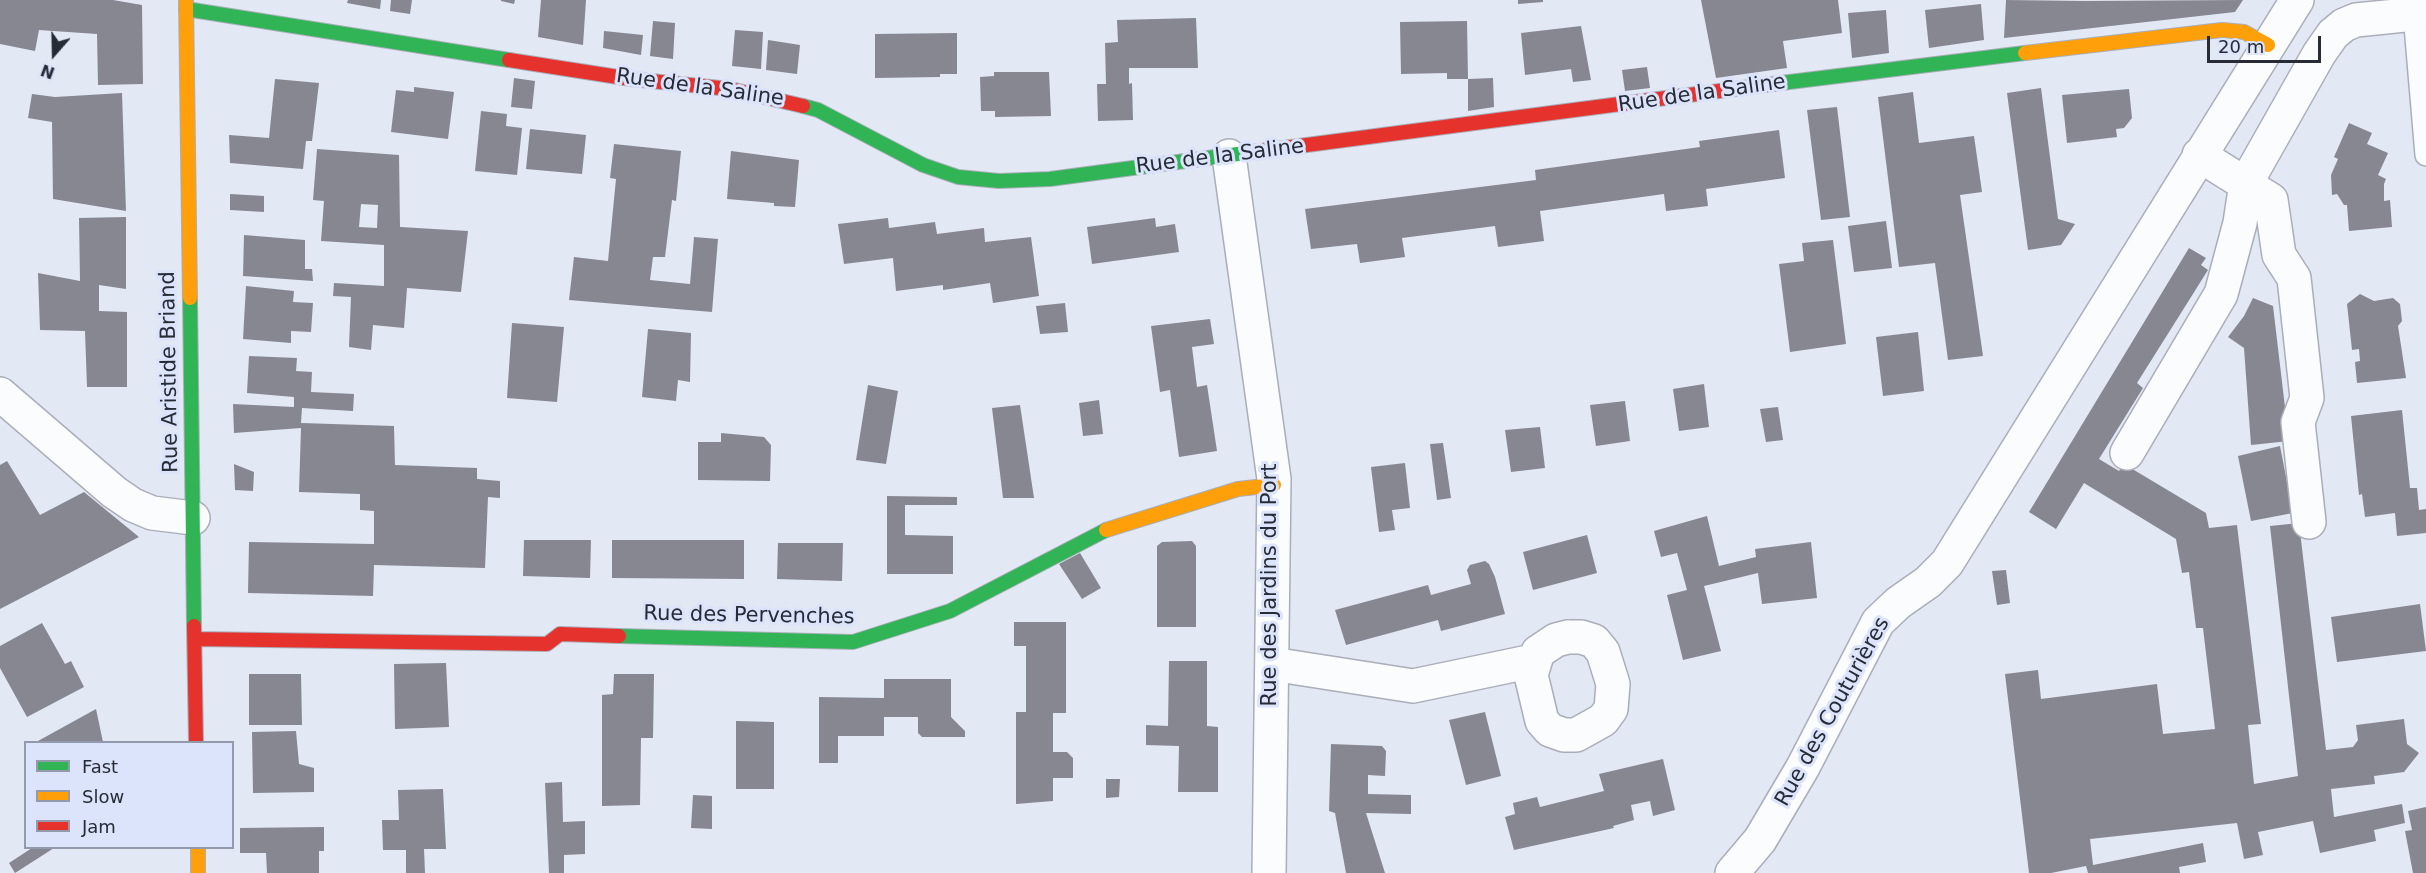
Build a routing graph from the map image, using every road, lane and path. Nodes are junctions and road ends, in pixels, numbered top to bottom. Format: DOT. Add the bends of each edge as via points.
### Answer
graph roads {
  1 [pos="2297,0"];
  2 [pos="186,5"];
  3 [pos="2420,13"];
  4 [pos="2268,45"];
  5 [pos="2199,155"];
  6 [pos="2426,155"];
  7 [pos="1229,156"];
  8 [pos="2246,183"];
  9 [pos="0,394"];
  10 [pos="2127,453"];
  11 [pos="1274,485"];
  12 [pos="193,518"];
  13 [pos="2309,522"];
  14 [pos="195,639"];
  15 [pos="1533,662"];
  16 [pos="1272,664"];
  17 [pos="196,741"];
  18 [pos="198,849"];
  19 [pos="198,873"];
  20 [pos="1269,873"];
  21 [pos="1732,873"];
  1 -- 4 [label="street, Rue des Couturières"];
  2 -- 7 [label="street, Rue de la Saline" via="631,79 782,99 818,110 923,165 958,177 999,182 1050,179"];
  2 -- 12 [label="street, Rue Aristide Briand"];
  3 -- 6 [label="lane"];
  3 -- 8 [label="street" via="2356,20 2333,34"];
  4 -- 5 [label="street, Rue des Couturières"];
  4 -- 7 [label="street, Rue de la Saline" via="2244,32 2211,32 1911,66"];
  5 -- 8 [label="street"];
  5 -- 21 [label="street, Rue des Couturières" via="1947,563 1878,622 1803,767 1760,840"];
  7 -- 11 [label="street, Rue des Jardins du Port"];
  8 -- 10 [label="street" via="2221,294"];
  8 -- 13 [label="street" via="2271,200 2279,255 2294,278 2307,398 2298,422"];
  9 -- 12 [label="street" via="133,505 152,513"];
  11 -- 14 [label="street, Rue des Pervenches" via="1238,489 1101,531 950,611 853,642 560,634 548,644"];
  11 -- 16 [label="street, Rue des Jardins du Port"];
  12 -- 14 [label="street, Rue Aristide Briand"];
  14 -- 17 [label="street, Rue Aristide Briand"];
  15 -- 16 [label="street" via="1413,686"];
  16 -- 20 [label="street, Rue des Jardins du Port"];
  18 -- 19 [label="street"];
}
